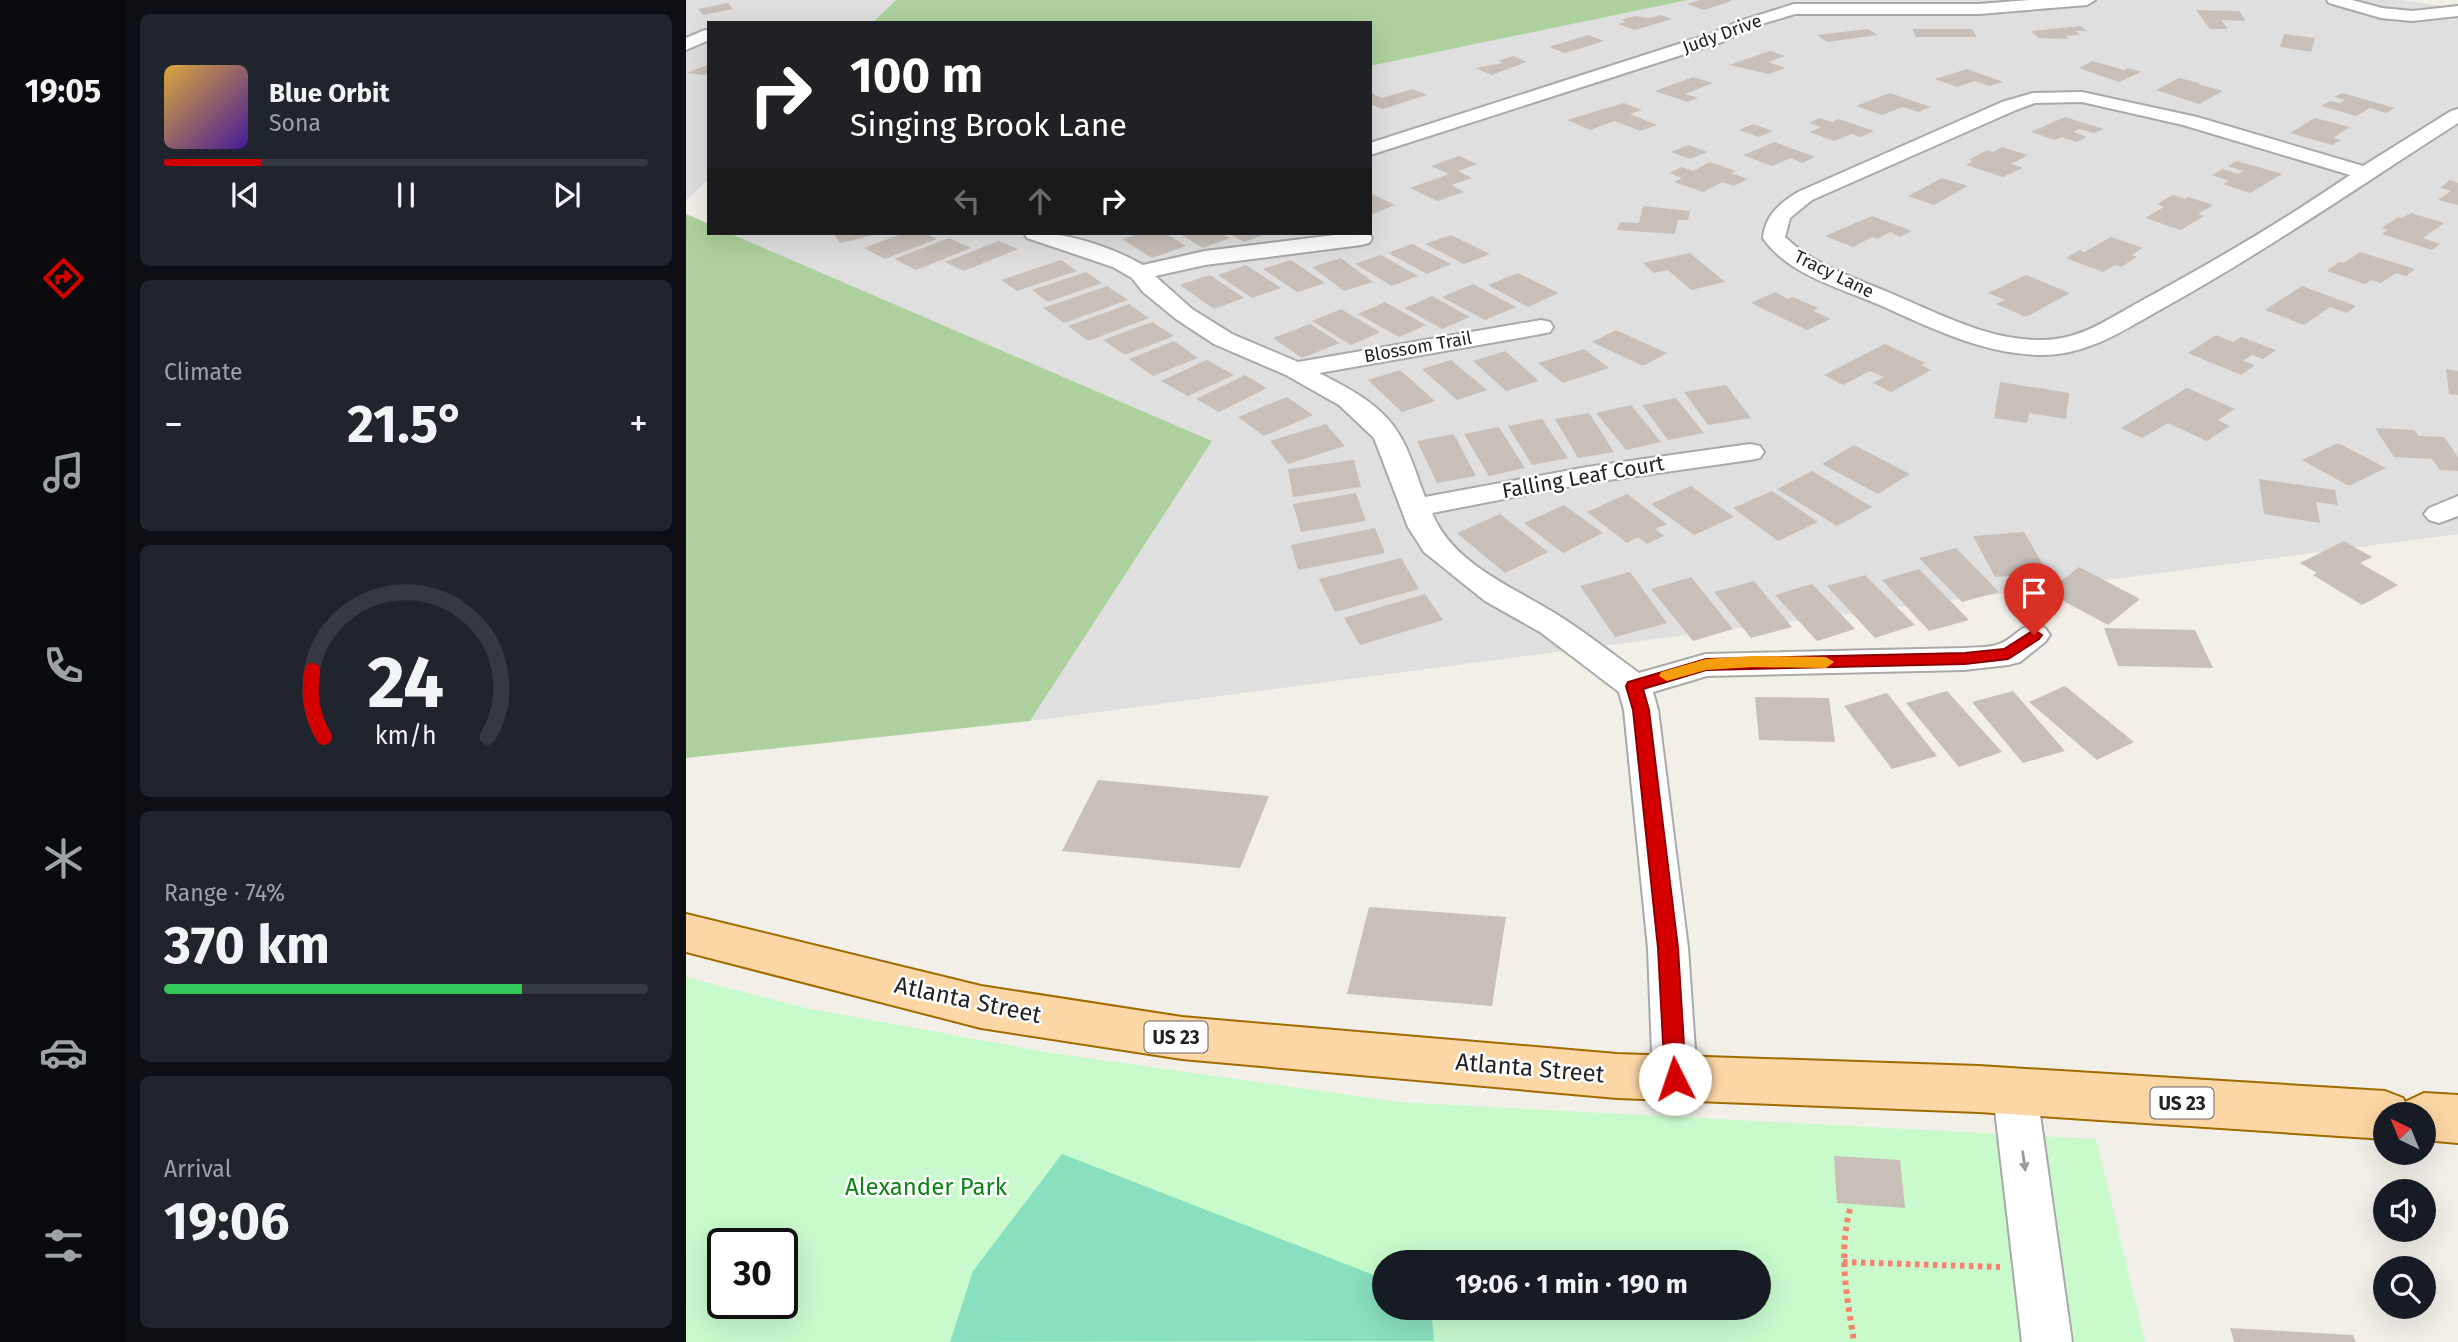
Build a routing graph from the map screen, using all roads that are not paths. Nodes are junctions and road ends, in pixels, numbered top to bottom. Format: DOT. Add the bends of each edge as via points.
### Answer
graph roads {
  1 [pos="2087,0"];
  2 [pos="2335,0"];
  3 [pos="2458,11"];
  4 [pos="2412,16"];
  5 [pos="2445,31"];
  6 [pos="705,35"];
  7 [pos="686,45"];
  8 [pos="2458,115"];
  9 [pos="1372,148"];
  10 [pos="2366,173"];
  11 [pos="1042,235"];
  12 [pos="1361,238"];
  13 [pos="1140,273"];
  14 [pos="1541,327"];
  15 [pos="1295,370"];
  16 [pos="1750,452"];
  17 [pos="1416,507"];
  18 [pos="2034,635"];
  19 [pos="1634,686"];
  20 [pos="686,933"];
  21 [pos="1675,1079"];
  22 [pos="2015,1093"];
  23 [pos="2373,1114"];
  24 [pos="2436,1118"];
  25 [pos="2458,1119"];
  26 [pos="2047,1342"];
  1 -- 9 [label="street, Judy Drive" via="1979,9 1794,9"];
  2 -- 4 [label="street"];
  3 -- 4 [label="street"];
  4 -- 5 [label="street"];
  6 -- 7 [label="street"];
  8 -- 10 [label="street, Tracy Lane"];
  10 -- 10 [label="street, Tracy Lane" via="2295,223 2207,275 2102,332 2067,345 1998,342 1951,328 1823,271 1774,239 1779,215 1805,197 2033,98 2082,97 2121,103"];
  11 -- 13 [label="street" via="1097,252"];
  12 -- 13 [label="street" via="1205,258"];
  13 -- 15 [label="street" via="1184,314 1223,339"];
  14 -- 15 [label="street, Blossom Trail"];
  15 -- 17 [label="street" via="1348,399 1387,436"];
  16 -- 17 [label="street, Falling Leaf Court" via="1587,475"];
  17 -- 19 [label="street" via="1435,545 1457,565 1551,625"];
  18 -- 19 [label="street" via="2008,654 1706,665"];
  19 -- 21 [label="street" via="1643,724 1668,948"];
  20 -- 21 [label="main road, Atlanta Street / US 23" via="981,1007 1182,1038"];
  21 -- 22 [label="main road, Atlanta Street / US 23"];
  22 -- 23 [label="main road, Atlanta Street / US 23"];
  22 -- 26 [label="street, one-way"];
  24 -- 25 [label="main road"];
}
